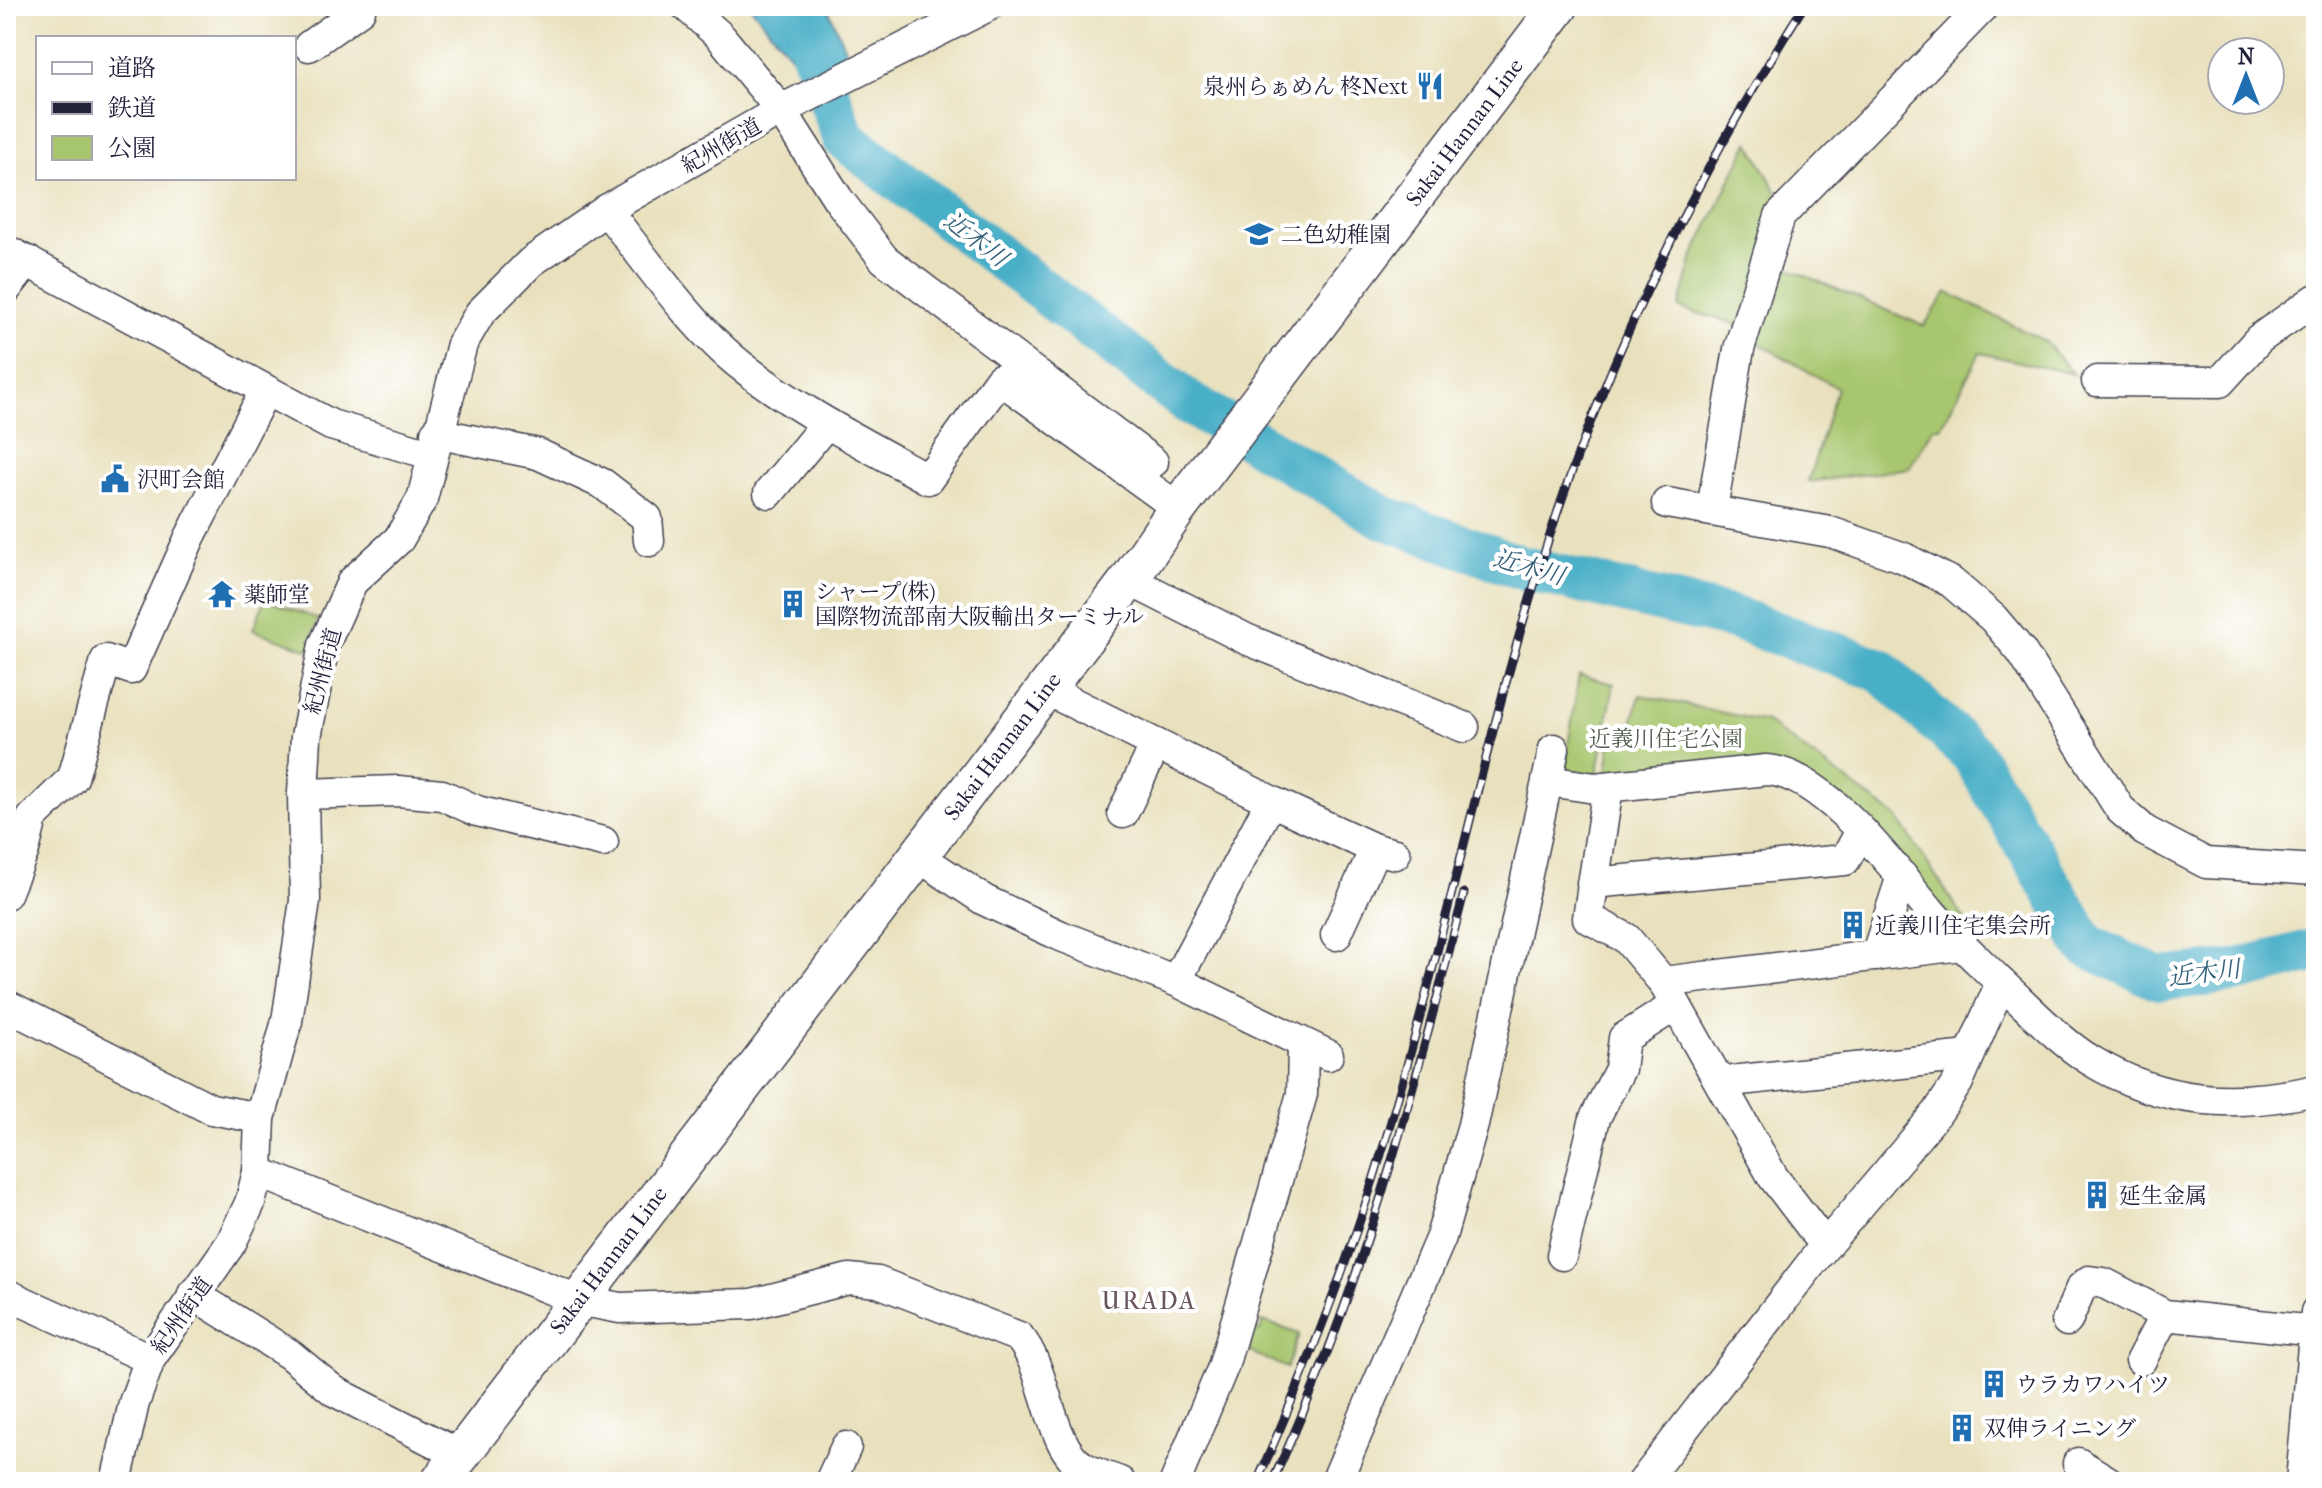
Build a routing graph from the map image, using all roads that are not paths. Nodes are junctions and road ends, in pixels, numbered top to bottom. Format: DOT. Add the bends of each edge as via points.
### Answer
graph roads {
  1 [pos="360,6"];
  2 [pos="686,6"];
  3 [pos="988,6"];
  4 [pos="1559,6"];
  5 [pos="1984,6"];
  6 [pos="934,23"];
  7 [pos="309,46"];
  8 [pos="784,110"];
  9 [pos="606,210"];
  10 [pos="17,256"];
  11 [pos="6,289"];
  12 [pos="2316,299"];
  13 [pos="2097,381"];
  14 [pos="265,391"];
  15 [pos="826,424"];
  16 [pos="433,444"];
  17 [pos="1153,462"];
  18 [pos="769,493"];
  19 [pos="1187,497"];
  20 [pos="1667,503"];
  21 [pos="1712,509"];
  22 [pos="649,541"];
  23 [pos="1129,580"];
  24 [pos="1045,689"];
  25 [pos="1464,727"];
  26 [pos="1156,744"];
  27 [pos="1554,749"];
  28 [pos="1548,781"];
  29 [pos="1608,787"];
  30 [pos="303,794"];
  31 [pos="1271,801"];
  32 [pos="1123,813"];
  33 [pos="1861,831"];
  34 [pos="603,842"];
  35 [pos="918,856"];
  36 [pos="2316,870"];
  37 [pos="1902,876"];
  38 [pos="1592,883"];
  39 [pos="6,894"];
  40 [pos="1336,935"];
  41 [pos="1961,945"];
  42 [pos="1876,956"];
  43 [pos="1176,981"];
  44 [pos="2001,983"];
  45 [pos="1669,993"];
  46 [pos="6,1005"];
  47 [pos="1969,1056"];
  48 [pos="1721,1082"];
  49 [pos="2316,1090"];
  50 [pos="260,1118"];
  51 [pos="258,1172"];
  52 [pos="1825,1245"];
  53 [pos="1562,1255"];
  54 [pos="6,1294"];
  55 [pos="193,1294"];
  56 [pos="578,1300"];
  57 [pos="2165,1315"];
  58 [pos="2067,1321"];
  59 [pos="2315,1321"];
  60 [pos="150,1359"];
  61 [pos="2141,1360"];
  62 [pos="846,1447"];
  63 [pos="451,1473"];
  64 [pos="1077,1475"];
  65 [pos="116,1482"];
  66 [pos="830,1482"];
  67 [pos="1120,1482"];
  68 [pos="1175,1482"];
  69 [pos="1336,1482"];
  70 [pos="1643,1482"];
  71 [pos="2301,1482"];
  1 -- 7 [label="street"];
  2 -- 8 [label="street" via="720,36"];
  3 -- 6 [label="street, 紀州街道"];
  4 -- 19 [label="main road, Sakai Hannan Line"];
  5 -- 21 [label="street" via="1780,216 1739,349"];
  6 -- 8 [label="street, 紀州街道"];
  8 -- 9 [label="street, 紀州街道"];
  8 -- 17 [label="street" via="838,199 884,259"];
  9 -- 15 [label="street" via="737,363"];
  9 -- 16 [label="street, 紀州街道" via="531,262 480,313 462,344"];
  10 -- 11 [label="street"];
  10 -- 14 [label="street"];
  12 -- 13 [label="street" via="2259,339 2220,382"];
  14 -- 16 [label="street" via="331,425"];
  14 -- 39 [label="street" via="190,537 131,669 106,660 73,778 32,818"];
  15 -- 18 [label="street"];
  15 -- 19 [label="street" via="928,479 1000,379"];
  16 -- 22 [label="street" via="538,454 603,484 647,518"];
  16 -- 30 [label="street, 紀州街道" via="422,499 399,539 352,582 324,645 306,737"];
  19 -- 23 [label="main road, Sakai Hannan Line"];
  20 -- 21 [label="street"];
  21 -- 36 [label="street" via="1830,532 1904,558 1951,582 2021,651 2120,809 2145,831 2206,863"];
  23 -- 24 [label="main road, Sakai Hannan Line"];
  23 -- 25 [label="street" via="1246,639"];
  24 -- 26 [label="street"];
  24 -- 35 [label="main road, Sakai Hannan Line"];
  26 -- 31 [label="street"];
  26 -- 32 [label="street"];
  27 -- 28 [label="street"];
  28 -- 29 [label="street"];
  28 -- 69 [label="street" via="1473,1125 1441,1237"];
  29 -- 33 [label="street" via="1778,770 1830,802"];
  29 -- 38 [label="street"];
  30 -- 34 [label="street" via="442,795 477,811"];
  30 -- 50 [label="street, 紀州街道" via="305,901 287,1021"];
  31 -- 40 [label="street" via="1385,852"];
  31 -- 43 [label="street"];
  33 -- 37 [label="street"];
  33 -- 38 [label="street" via="1845,860"];
  35 -- 43 [label="street" via="984,900"];
  35 -- 56 [label="main road, Sakai Hannan Line"];
  37 -- 41 [label="street"];
  37 -- 42 [label="street"];
  38 -- 45 [label="street" via="1588,918 1626,938"];
  41 -- 42 [label="street"];
  41 -- 44 [label="street"];
  42 -- 45 [label="street"];
  43 -- 68 [label="street" via="1315,1050 1223,1367"];
  44 -- 47 [label="street"];
  44 -- 49 [label="street" via="2089,1060 2149,1087 2189,1099 2235,1103"];
  45 -- 48 [label="street"];
  45 -- 53 [label="street" via="1624,1038 1620,1069 1595,1118"];
  46 -- 50 [label="street" via="211,1109"];
  47 -- 48 [label="street"];
  47 -- 52 [label="street" via="1937,1113"];
  48 -- 52 [label="street" via="1773,1177"];
  50 -- 51 [label="street, 紀州街道"];
  51 -- 55 [label="street, 紀州街道" via="231,1243"];
  51 -- 56 [label="street"];
  52 -- 70 [label="street"];
  54 -- 60 [label="street"];
  55 -- 60 [label="street, 紀州街道"];
  55 -- 63 [label="street" via="289,1354"];
  56 -- 63 [label="main road, Sakai Hannan Line"];
  56 -- 64 [label="street" via="620,1308 690,1308 752,1304 849,1279 878,1282 1019,1337 1032,1352"];
  57 -- 58 [label="street" via="2104,1283 2089,1281"];
  57 -- 59 [label="street"];
  57 -- 61 [label="street"];
  59 -- 71 [label="street"];
  60 -- 65 [label="street, 紀州街道"];
  62 -- 66 [label="street"];
  64 -- 67 [label="street"];
}
